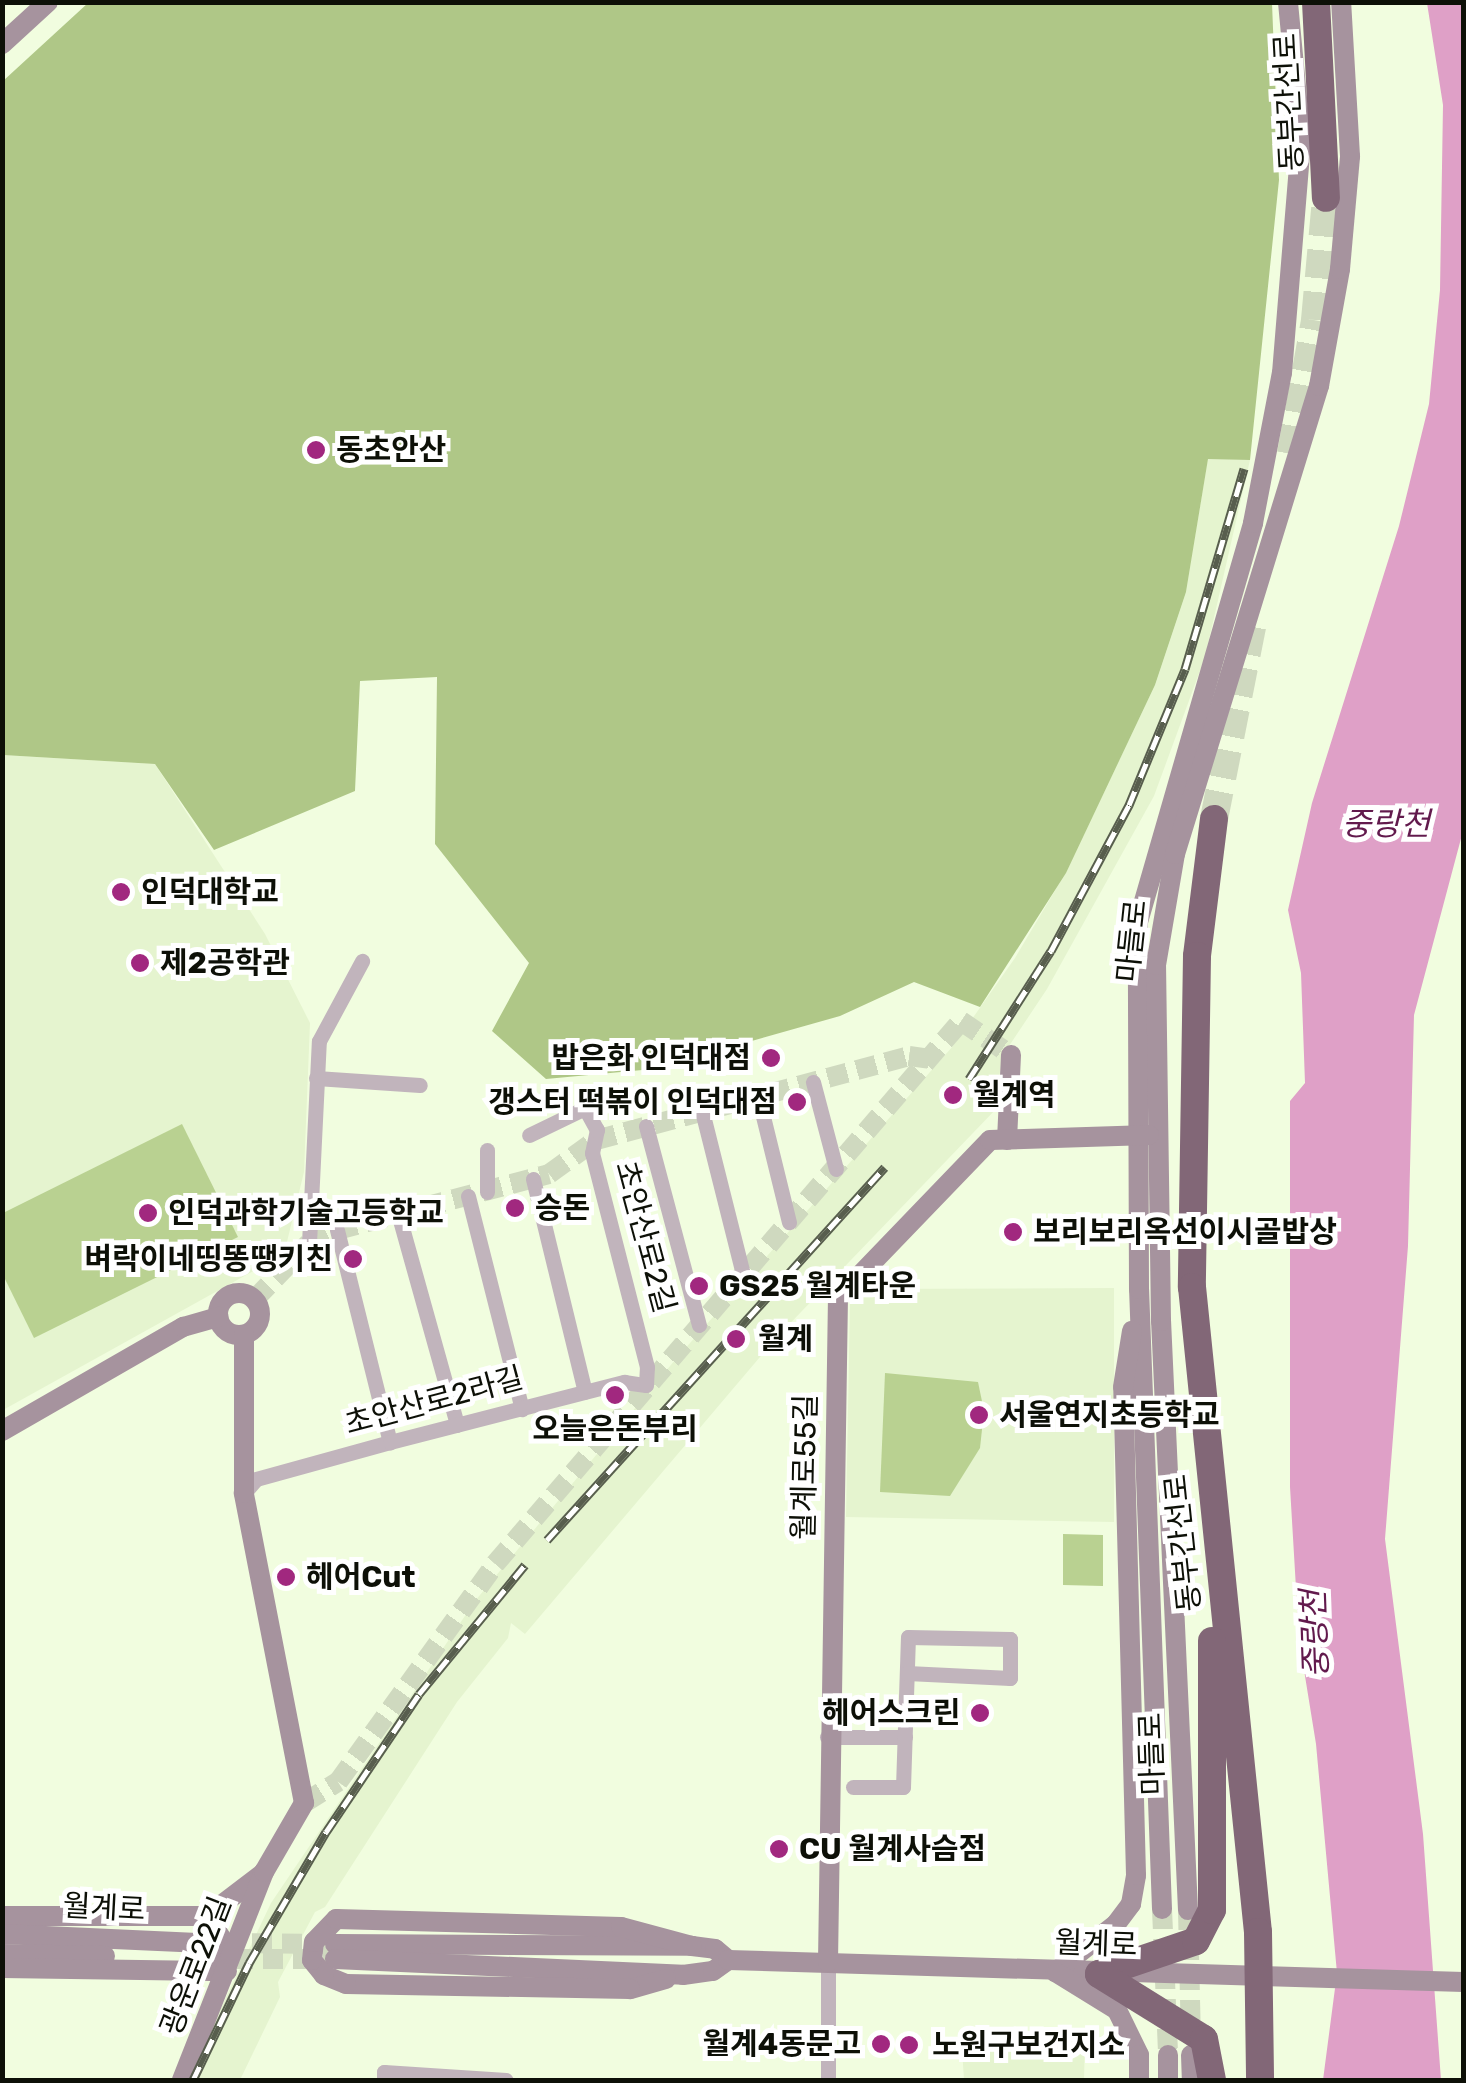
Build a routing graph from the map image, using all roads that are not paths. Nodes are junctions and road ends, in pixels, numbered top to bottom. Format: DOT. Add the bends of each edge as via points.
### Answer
graph roads {
  1 [pos="48,2"];
  2 [pos="1288,2"];
  3 [pos="1316,2"];
  4 [pos="1341,2"];
  5 [pos="2,44"];
  6 [pos="1326,198"];
  7 [pos="1214,819"];
  8 [pos="362,962"];
  9 [pos="1011,1056"];
  10 [pos="316,1078"];
  11 [pos="813,1082"];
  12 [pos="420,1084"];
  13 [pos="758,1096"];
  14 [pos="702,1111"];
  15 [pos="646,1126"];
  16 [pos="529,1134"];
  17 [pos="1148,1135"];
  18 [pos="1007,1140"];
  19 [pos="487,1150"];
  20 [pos="836,1169"];
  21 [pos="533,1180"];
  22 [pos="487,1192"];
  23 [pos="468,1196"];
  24 [pos="398,1214"];
  25 [pos="789,1222"];
  26 [pos="337,1230"];
  27 [pos="310,1242"];
  28 [pos="744,1274"];
  29 [pos="1139,1289"];
  30 [pos="218,1316"];
  31 [pos="699,1325"];
  32 [pos="244,1335"];
  33 [pos="646,1386"];
  34 [pos="585,1392"];
  35 [pos="522,1408"];
  36 [pos="457,1425"];
  37 [pos="2,1431"];
  38 [pos="390,1442"];
  39 [pos="244,1493"];
  40 [pos="1212,1514"];
  41 [pos="907,1673"];
  42 [pos="1235,1705"];
  43 [pos="827,1737"];
  44 [pos="905,1737"];
  45 [pos="853,1787"];
  46 [pos="264,1872"];
  47 [pos="1162,1909"];
  48 [pos="1188,1910"];
  49 [pos="2,1916"];
  50 [pos="208,1916"];
  51 [pos="2,1934"];
  52 [pos="692,1946"];
  53 [pos="2,1954"];
  54 [pos="202,1957"];
  55 [pos="728,1960"];
  56 [pos="828,1962"];
  57 [pos="2,1968"];
  58 [pos="228,1971"];
  59 [pos="1055,1972"];
  60 [pos="682,1974"];
  61 [pos="1099,1974"];
  62 [pos="1464,1982"];
  63 [pos="1168,2055"];
  64 [pos="1192,2055"];
  65 [pos="182,2080"];
  66 [pos="384,2080"];
  67 [pos="506,2080"];
  68 [pos="828,2080"];
  69 [pos="1140,2080"];
  70 [pos="1168,2080"];
  71 [pos="1192,2080"];
  72 [pos="1212,2080"];
  73 [pos="1245,2080"];
  74 [pos="1260,2080"];
  1 -- 5 [label="main road"];
  2 -- 17 [label="main road, 마들로" via="1301,140 1282,374 1253,523 1144,885 1137,956"];
  3 -- 6 [label="highway, 동부간선로"];
  4 -- 17 [label="main road, 마들로" via="1350,156 1340,269 1300,460 1167,887 1156,964"];
  7 -- 40 [label="highway, 동부간선로" via="1197,956 1192,1162 1192,1287"];
  8 -- 10 [label="street" via="320,1041"];
  9 -- 18 [label="main road"];
  10 -- 12 [label="street"];
  10 -- 27 [label="street"];
  11 -- 20 [label="street"];
  13 -- 25 [label="street"];
  14 -- 28 [label="street"];
  15 -- 31 [label="street, 초안산로2길"];
  16 -- 33 [label="street, 초안산로2길" via="585,1108 597,1130 592,1153"];
  17 -- 18 [label="main road, 월계로55길"];
  17 -- 29 [label="main road, 마들로"];
  17 -- 48 [label="main road, 마들로"];
  18 -- 43 [label="main road, 월계로55길" via="990,1140 966,1162 838,1298"];
  19 -- 22 [label="street"];
  21 -- 34 [label="street"];
  23 -- 35 [label="street"];
  24 -- 36 [label="street"];
  26 -- 38 [label="street"];
  29 -- 47 [label="main road, 마들로"];
  29 -- 59 [label="main road" via="1122,1387 1136,1876 1131,1904 1116,1924"];
  30 -- 32 [label="main road" via="227,1332"];
  30 -- 32 [label="main road" via="230,1295 252,1297 260,1316"];
  30 -- 37 [label="main road" via="184,1328"];
  32 -- 39 [label="main road"];
  33 -- 34 [label="street, 초안산로2라길" via="624,1382"];
  34 -- 35 [label="street, 초안산로2라길"];
  35 -- 36 [label="street, 초안산로2라길"];
  36 -- 38 [label="street, 초안산로2라길"];
  38 -- 39 [label="street, 초안산로2라길" via="256,1479"];
  39 -- 46 [label="main road" via="304,1803"];
  40 -- 42 [label="highway, 동부간선로"];
  40 -- 61 [label="highway" via="1212,1910 1196,1941"];
  41 -- 41 [label="street" via="908,1637 1010,1638 1010,1678"];
  41 -- 44 [label="street"];
  42 -- 73 [label="highway" via="1230,1746 1248,1970"];
  42 -- 74 [label="highway, 동부간선로" via="1260,1956"];
  43 -- 44 [label="street"];
  43 -- 56 [label="main road, 월계로55길"];
  44 -- 45 [label="street" via="903,1788"];
  46 -- 50 [label="main road"];
  46 -- 58 [label="main road, 광운로22길"];
  49 -- 50 [label="main road"];
  50 -- 54 [label="main road" via="223,1941 216,1962"];
  51 -- 54 [label="main road, 월계로"];
  52 -- 55 [label="main road, 월계로" via="715,1949"];
  52 -- 60 [label="main road, 월계로" via="335,1951"];
  52 -- 60 [label="main road" via="621,1926 336,1918 314,1942 312,1960 324,1975 346,1984 630,1989"];
  53 -- 54 [label="main road, 월계로"];
  54 -- 57 [label="main road"];
  54 -- 58 [label="main road"];
  55 -- 56 [label="main road, 월계로"];
  55 -- 60 [label="main road, 월계로" via="713,1971"];
  56 -- 59 [label="main road, 월계로"];
  56 -- 68 [label="street"];
  58 -- 65 [label="main road, 광운로22길"];
  59 -- 61 [label="main road, 월계로"];
  59 -- 69 [label="main road" via="1117,2010 1139,2054"];
  61 -- 62 [label="main road, 월계로"];
  61 -- 72 [label="highway" via="1204,2038"];
  63 -- 70 [label="main road"];
  64 -- 71 [label="main road"];
  66 -- 67 [label="street" via="384,2072"];
}
